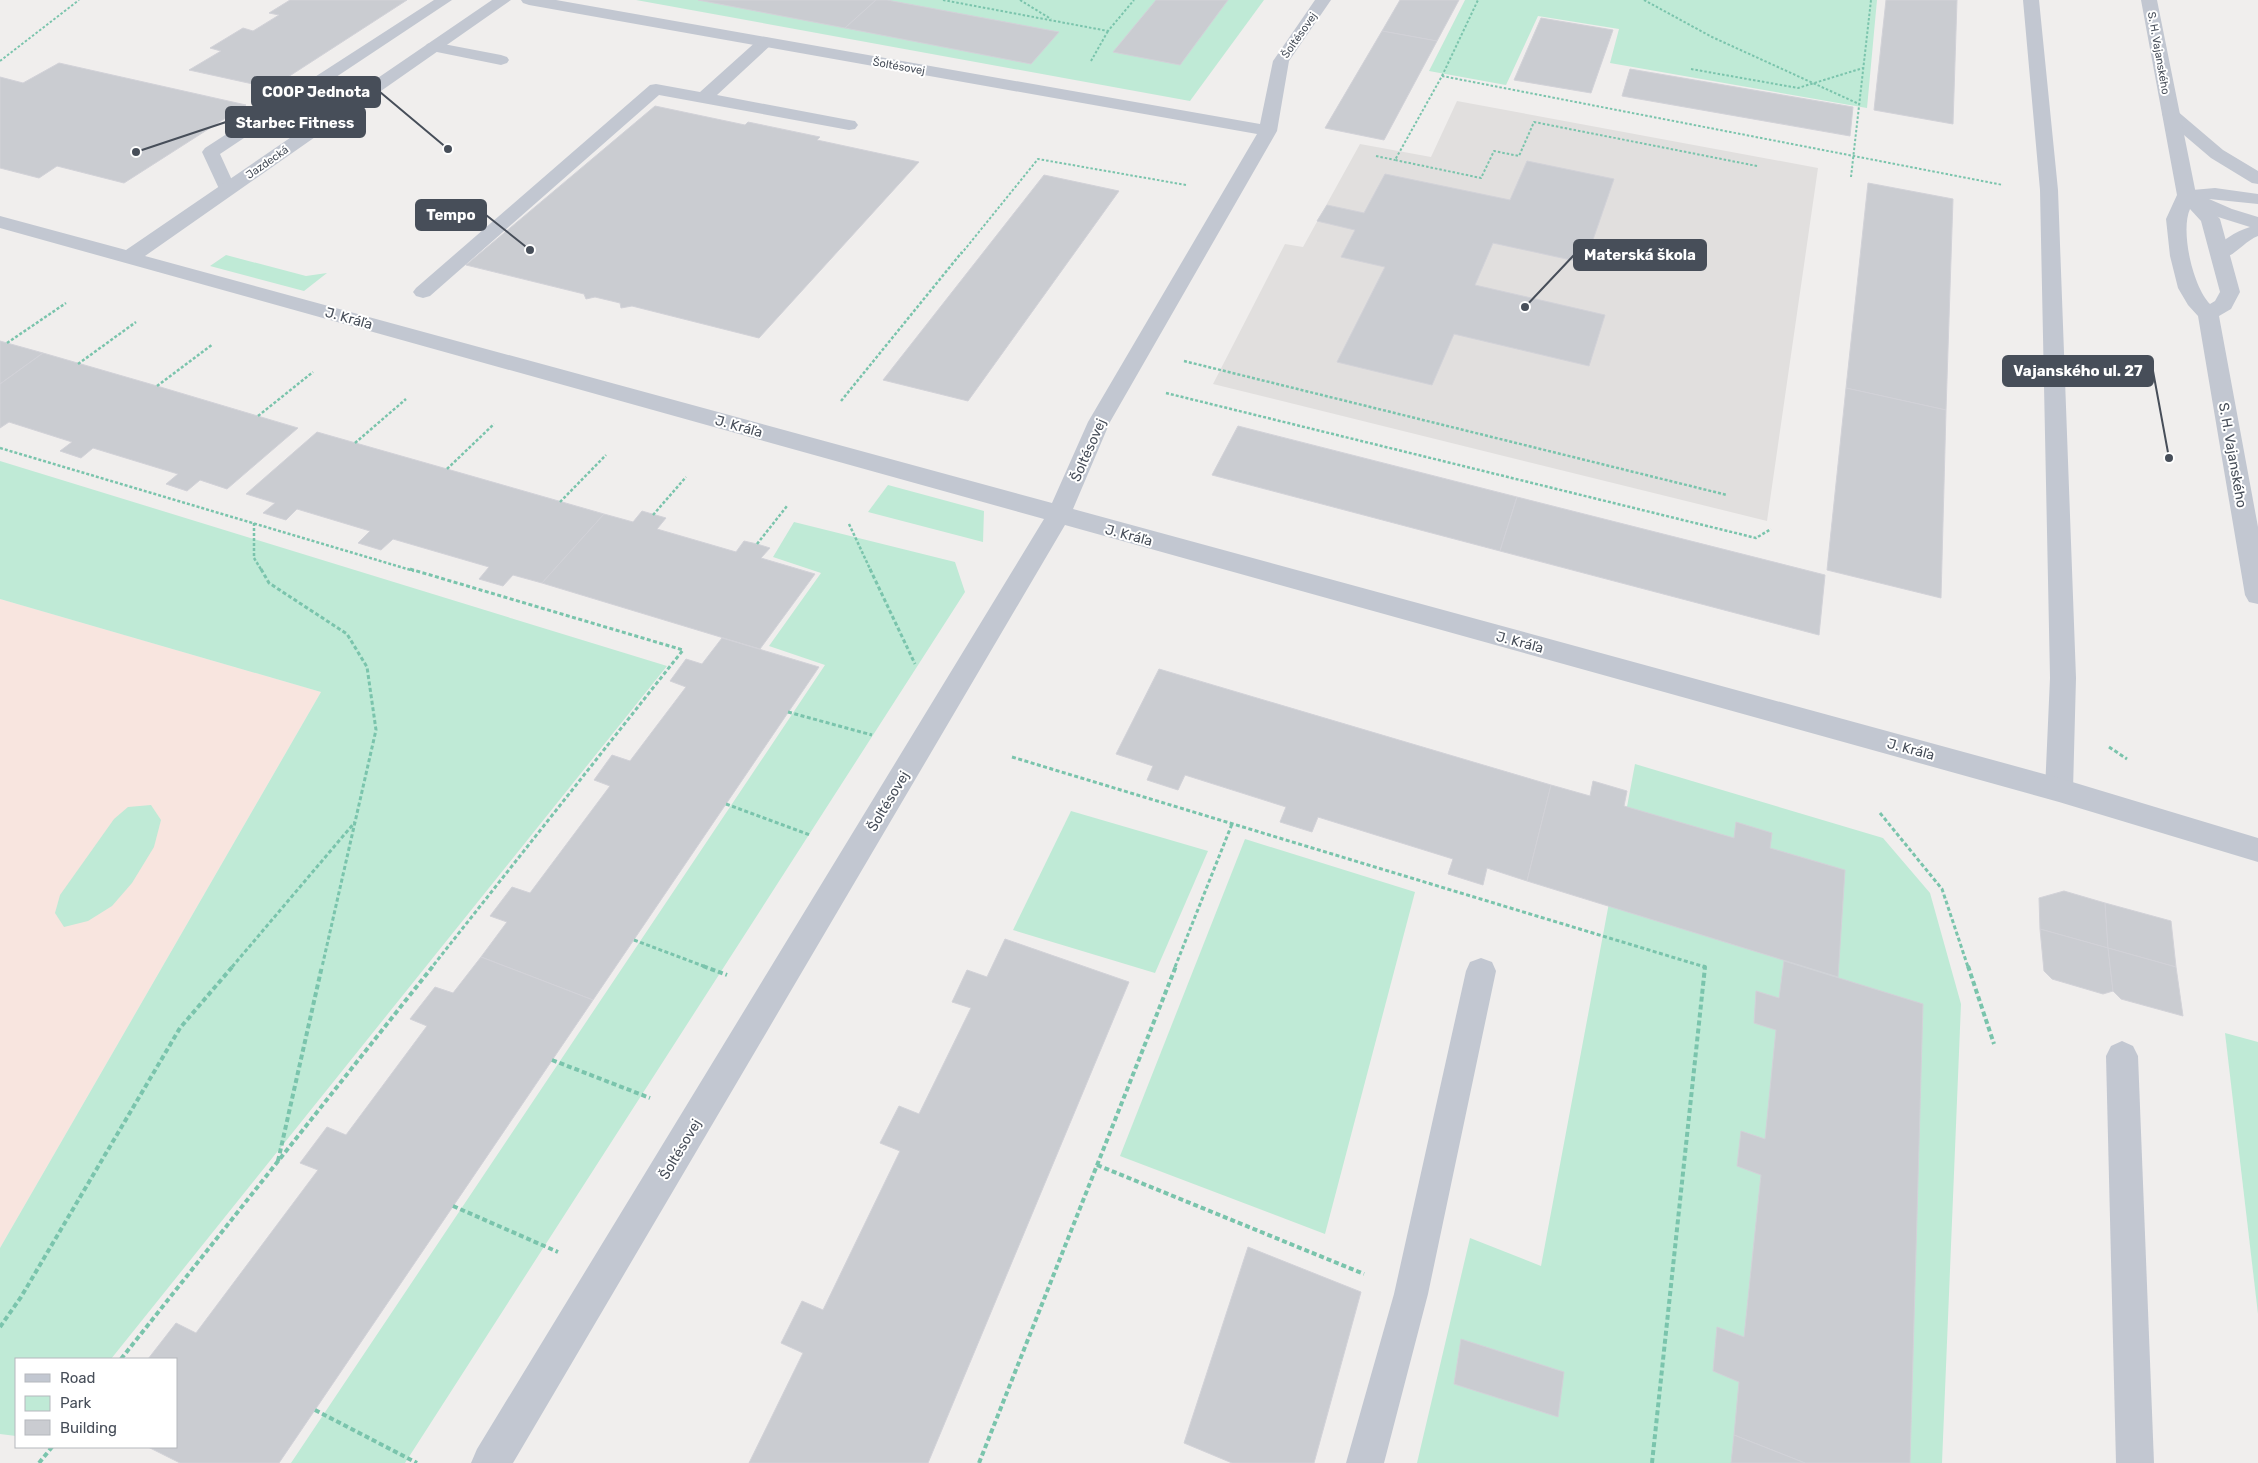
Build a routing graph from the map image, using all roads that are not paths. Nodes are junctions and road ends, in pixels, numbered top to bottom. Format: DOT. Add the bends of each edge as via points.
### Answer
graph roads {
  1 [pos="444,0"];
  2 [pos="503,0"];
  3 [pos="530,0"];
  4 [pos="1323,0"];
  5 [pos="2031,0"];
  6 [pos="2149,0"];
  7 [pos="765,42"];
  8 [pos="433,47"];
  9 [pos="501,60"];
  10 [pos="704,98"];
  11 [pos="2170,114"];
  12 [pos="849,125"];
  13 [pos="1268,131"];
  14 [pos="2258,179"];
  15 [pos="227,189"];
  16 [pos="2187,194"];
  17 [pos="2258,199"];
  18 [pos="0,222"];
  19 [pos="2258,223"];
  20 [pos="2258,230"];
  21 [pos="2221,254"];
  22 [pos="130,257"];
  23 [pos="423,292"];
  24 [pos="2208,314"];
  25 [pos="1059,515"];
  26 [pos="2258,595"];
  27 [pos="2059,790"];
  28 [pos="2258,850"];
  29 [pos="1481,971"];
  30 [pos="2122,1056"];
  31 [pos="491,1463"];
  32 [pos="1365,1463"];
  33 [pos="2135,1463"];
  1 -- 15 [label="lane" via="211,152"];
  2 -- 8 [label="street, Jazdecká"];
  3 -- 7 [label="street, Šoltésovej"];
  4 -- 13 [label="street, Šoltésovej" via="1281,61"];
  5 -- 27 [label="lane" via="2049,190 2064,678"];
  6 -- 11 [label="street, S. H. Vajanského"];
  7 -- 10 [label="lane"];
  7 -- 13 [label="street, Šoltésovej"];
  8 -- 9 [label="lane"];
  8 -- 15 [label="street, Jazdecká"];
  10 -- 12 [label="lane"];
  10 -- 23 [label="lane" via="656,89"];
  11 -- 14 [label="lane" via="2216,154"];
  11 -- 16 [label="street, S. H. Vajanského"];
  13 -- 25 [label="street, Šoltésovej" via="1099,422"];
  15 -- 22 [label="street, Jazdecká"];
  16 -- 17 [label="lane" via="2215,193"];
  16 -- 19 [label="lane" via="2225,213"];
  16 -- 21 [label="street" via="2210,219"];
  16 -- 24 [label="street" via="2176,218 2180,256 2188,288"];
  18 -- 22 [label="street, J. Kráľa"];
  20 -- 21 [label="lane" via="2241,236"];
  21 -- 24 [label="street" via="2230,292 2224,305"];
  22 -- 25 [label="street, J. Kráľa"];
  24 -- 26 [label="street, S. H. Vajanského"];
  25 -- 27 [label="street, J. Kráľa"];
  25 -- 31 [label="street, Šoltésovej"];
  27 -- 28 [label="street, J. Kráľa"];
  29 -- 32 [label="lane" via="1411,1294"];
  30 -- 33 [label="lane"];
}
